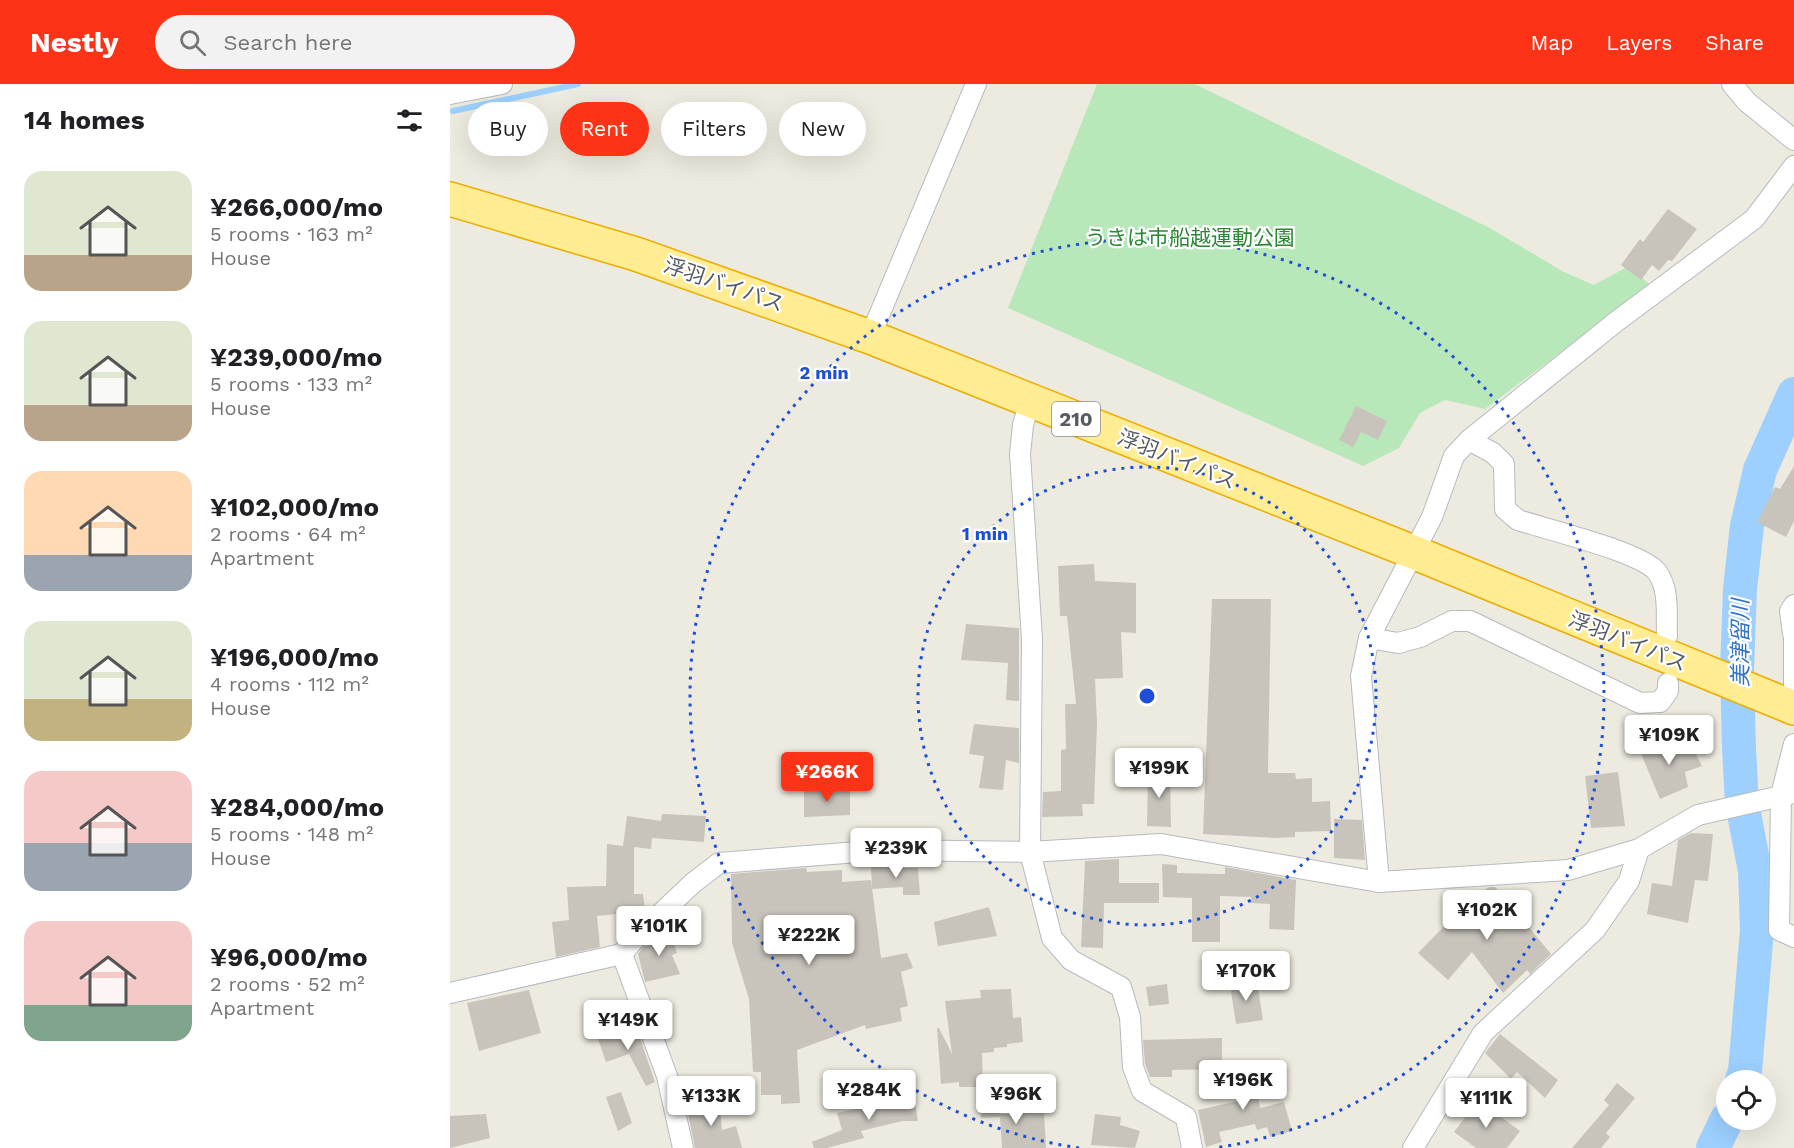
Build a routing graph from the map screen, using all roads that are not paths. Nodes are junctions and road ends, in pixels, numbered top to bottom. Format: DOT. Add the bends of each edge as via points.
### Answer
graph roads {
  1 [pos="502,84"];
  2 [pos="976,84"];
  3 [pos="1732,84"];
  4 [pos="450,94"];
  5 [pos="1794,140"];
  6 [pos="1794,166"];
  7 [pos="450,199"];
  8 [pos="870,337"];
  9 [pos="1029,400"];
  10 [pos="1469,440"];
  11 [pos="1413,552"];
  12 [pos="1794,605"];
  13 [pos="1794,634"];
  14 [pos="1667,636"];
  15 [pos="1369,638"];
  16 [pos="1680,675"];
  17 [pos="1785,698"];
  18 [pos="1794,744"];
  19 [pos="1787,794"];
  20 [pos="1639,849"];
  21 [pos="1030,852"];
  22 [pos="1379,882"];
  23 [pos="1794,937"];
  24 [pos="622,954"];
  25 [pos="450,993"];
  26 [pos="683,1148"];
  27 [pos="1192,1148"];
  28 [pos="1413,1148"];
  1 -- 4 [label="street"];
  2 -- 8 [label="street"];
  3 -- 5 [label="street" via="1747,102"];
  6 -- 10 [label="street" via="1754,219 1617,321"];
  7 -- 8 [label="highway, 浮羽バイパス / 210" via="636,254"];
  8 -- 9 [label="highway, 浮羽バイパス / 210"];
  9 -- 11 [label="highway, 浮羽バイパス / 210"];
  9 -- 21 [label="street" via="1020,454 1032,639"];
  10 -- 11 [label="street" via="1454,456 1432,517"];
  10 -- 14 [label="street" via="1504,464 1505,509 1518,520 1635,557 1656,571 1666,591"];
  11 -- 15 [label="street"];
  11 -- 16 [label="highway, 浮羽バイパス / 210"];
  12 -- 13 [label="street" via="1790,611"];
  13 -- 17 [label="street"];
  15 -- 16 [label="street" via="1398,643 1452,621 1470,621 1640,703 1660,702"];
  15 -- 22 [label="street" via="1361,676"];
  16 -- 17 [label="highway, 浮羽バイパス / 210"];
  18 -- 19 [label="street"];
  19 -- 20 [label="street" via="1698,815"];
  19 -- 23 [label="street" via="1779,930"];
  20 -- 22 [label="street" via="1568,870"];
  20 -- 28 [label="street" via="1629,881 1595,930 1483,1033"];
  21 -- 22 [label="street" via="1161,844"];
  21 -- 24 [label="street" via="883,850 719,863 645,928"];
  21 -- 27 [label="street" via="1052,938 1071,960 1121,987 1130,1017 1133,1067 1142,1091 1186,1117"];
  24 -- 25 [label="street"];
  24 -- 26 [label="street" via="667,1076"];
}
